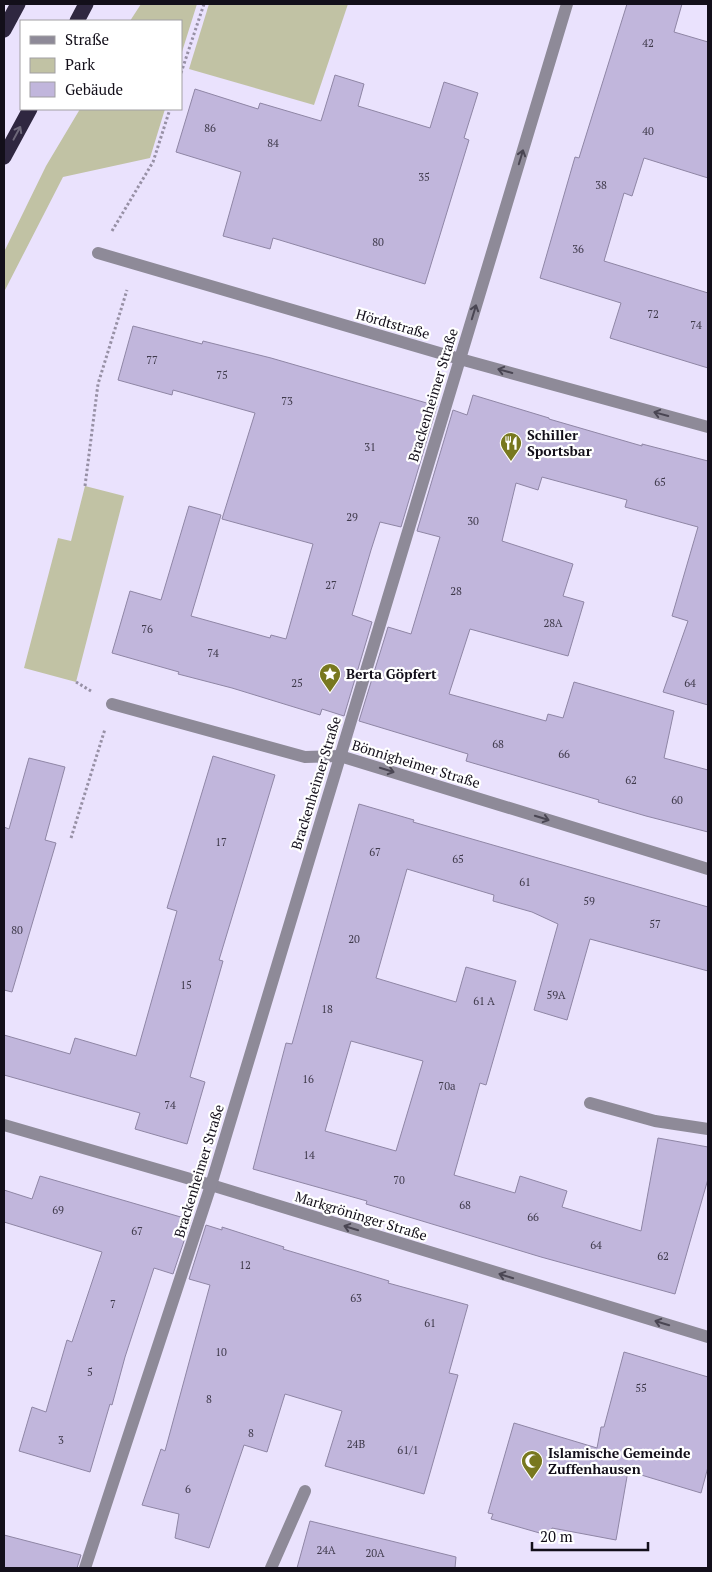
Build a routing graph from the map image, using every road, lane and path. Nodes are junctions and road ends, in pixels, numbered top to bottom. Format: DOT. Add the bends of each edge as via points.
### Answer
graph roads {
  1 [pos="18,4"];
  2 [pos="86,4"];
  3 [pos="204,4"];
  4 [pos="567,4"];
  5 [pos="78,20"];
  6 [pos="4,30"];
  7 [pos="182,70"];
  8 [pos="29,110"];
  9 [pos="170,110"];
  10 [pos="4,157"];
  11 [pos="98,253"];
  12 [pos="136,264"];
  13 [pos="460,359"];
  14 [pos="708,427"];
  15 [pos="85,486"];
  16 [pos="112,704"];
  17 [pos="340,756"];
  18 [pos="71,838"];
  19 [pos="708,869"];
  20 [pos="590,1103"];
  21 [pos="4,1125"];
  22 [pos="708,1129"];
  23 [pos="211,1185"];
  24 [pos="708,1338"];
  25 [pos="305,1491"];
  26 [pos="85,1568"];
  27 [pos="271,1568"];
  1 -- 6 [label="highway"];
  2 -- 5 [label="highway"];
  3 -- 7 [label="path"];
  13 -- 4 [label="street, Brackenheimer Straße, one-way"];
  10 -- 8 [label="highway, one-way"];
  9 -- 11 [label="path" via="152,162"];
  11 -- 12 [label="street, Hördtstraße"];
  12 -- 13 [label="street, Hördtstraße"];
  12 -- 15 [label="path" via="98,384"];
  14 -- 13 [label="street, Hördtstraße, one-way"];
  13 -- 17 [label="street, Brackenheimer Straße"];
  16 -- 17 [label="street, Bönnigheimer Straße" via="305,757"];
  16 -- 18 [label="path"];
  17 -- 19 [label="street, Bönnigheimer Straße, one-way"];
  17 -- 23 [label="street, Brackenheimer Straße"];
  20 -- 22 [label="street" via="656,1121"];
  21 -- 23 [label="street, Markgröninger Straße"];
  24 -- 23 [label="street, Markgröninger Straße, one-way"];
  23 -- 26 [label="street, Brackenheimer Straße"];
  25 -- 27 [label="street"];
}
